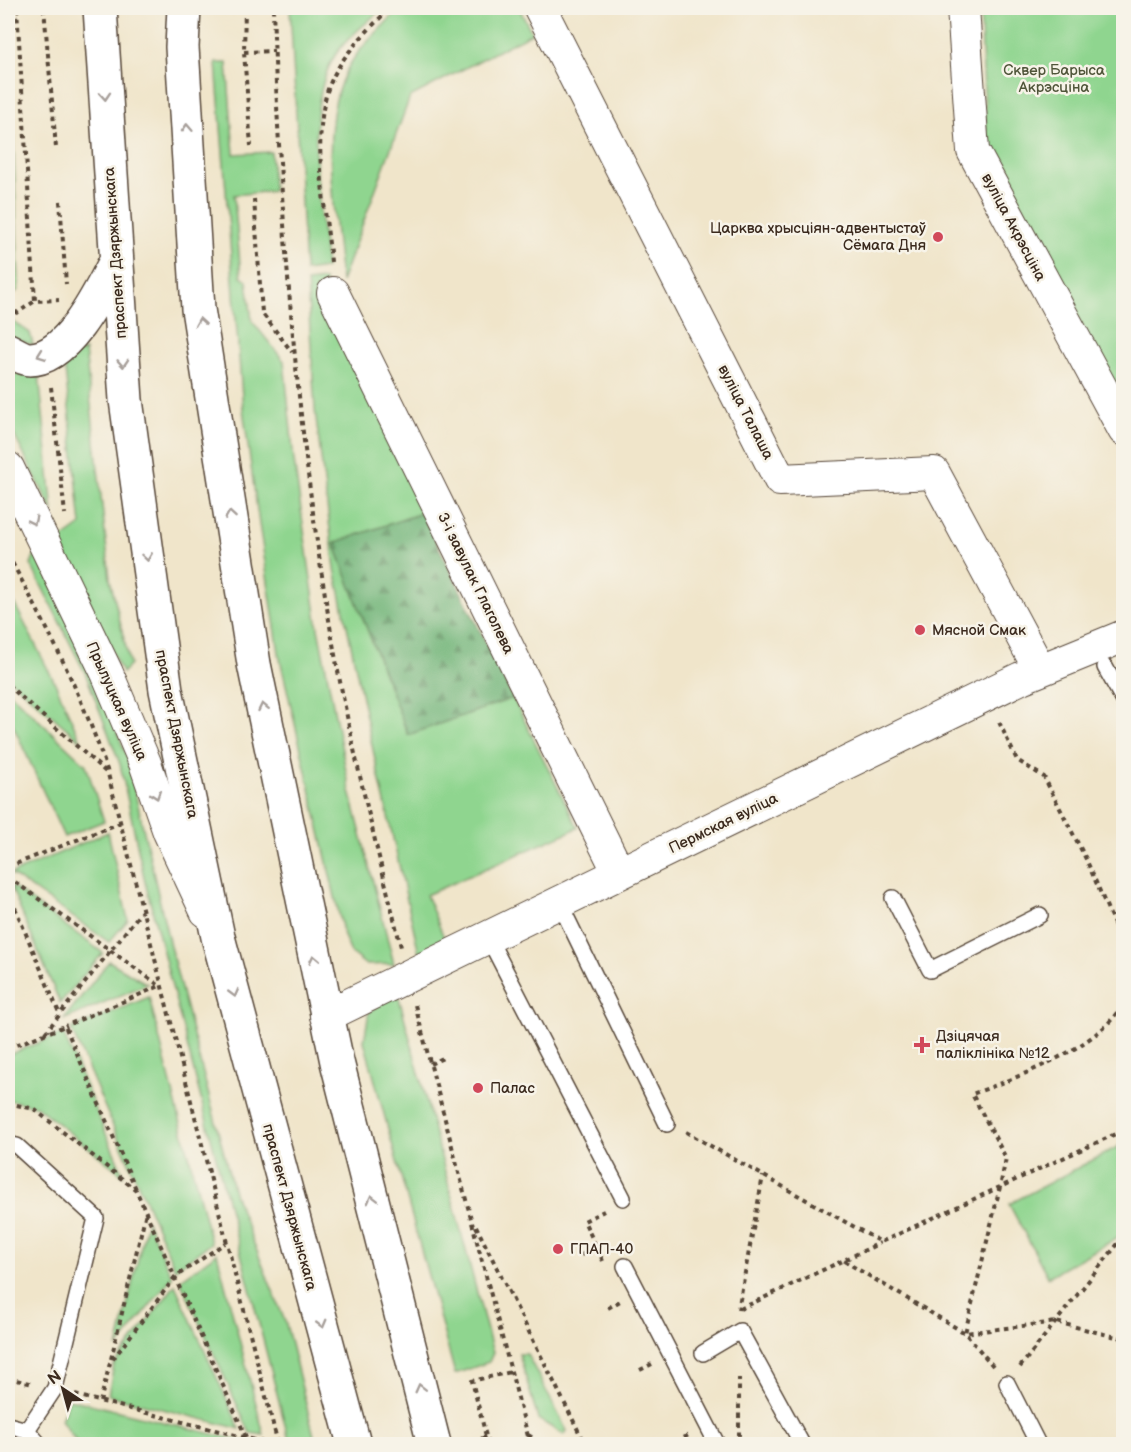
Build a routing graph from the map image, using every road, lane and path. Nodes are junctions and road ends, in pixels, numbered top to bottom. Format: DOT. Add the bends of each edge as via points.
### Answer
graph roads {
  1 [pos="17,8"];
  2 [pos="44,8"];
  3 [pos="100,8"];
  4 [pos="184,8"];
  5 [pos="244,8"];
  6 [pos="273,8"];
  7 [pos="390,8"];
  8 [pos="540,8"];
  9 [pos="963,8"];
  10 [pos="8,15"];
  11 [pos="17,17"];
  12 [pos="274,51"];
  13 [pos="244,52"];
  14 [pos="251,146"];
  15 [pos="56,148"];
  16 [pos="254,199"];
  17 [pos="60,201"];
  18 [pos="115,263"];
  19 [pos="66,290"];
  20 [pos="333,293"];
  21 [pos="67,299"];
  22 [pos="35,301"];
  23 [pos="8,306"];
  24 [pos="8,350"];
  25 [pos="294,354"];
  26 [pos="50,383"];
  27 [pos="1124,430"];
  28 [pos="8,468"];
  29 [pos="66,518"];
  30 [pos="8,555"];
  31 [pos="1124,636"];
  32 [pos="1105,667"];
  33 [pos="1040,670"];
  34 [pos="8,685"];
  35 [pos="1124,701"];
  36 [pos="996,716"];
  37 [pos="108,774"];
  38 [pos="120,823"];
  39 [pos="8,867"];
  40 [pos="619,873"];
  41 [pos="8,877"];
  42 [pos="8,891"];
  43 [pos="893,898"];
  44 [pos="559,902"];
  45 [pos="142,911"];
  46 [pos="1040,915"];
  47 [pos="218,937"];
  48 [pos="488,937"];
  49 [pos="1124,947"];
  50 [pos="111,950"];
  51 [pos="402,954"];
  52 [pos="160,986"];
  53 [pos="412,997"];
  54 [pos="1124,1004"];
  55 [pos="60,1015"];
  56 [pos="326,1016"];
  57 [pos="65,1026"];
  58 [pos="45,1034"];
  59 [pos="8,1048"];
  60 [pos="443,1058"];
  61 [pos="430,1064"];
  62 [pos="8,1104"];
  63 [pos="673,1123"];
  64 [pos="1124,1130"];
  65 [pos="8,1144"];
  66 [pos="763,1176"];
  67 [pos="1000,1187"];
  68 [pos="136,1190"];
  69 [pos="617,1203"];
  70 [pos="146,1212"];
  71 [pos="471,1217"];
  72 [pos="1123,1238"];
  73 [pos="881,1242"];
  74 [pos="225,1243"];
  75 [pos="597,1247"];
  76 [pos="581,1255"];
  77 [pos="844,1261"];
  78 [pos="625,1266"];
  79 [pos="607,1268"];
  80 [pos="175,1278"];
  81 [pos="608,1308"];
  82 [pos="627,1310"];
  83 [pos="738,1310"];
  84 [pos="1056,1322"];
  85 [pos="740,1331"];
  86 [pos="965,1333"];
  87 [pos="1124,1339"];
  88 [pos="648,1353"];
  89 [pos="703,1353"];
  90 [pos="110,1363"];
  91 [pos="654,1363"];
  92 [pos="640,1370"];
  93 [pos="511,1372"];
  94 [pos="658,1374"];
  95 [pos="8,1378"];
  96 [pos="1007,1383"];
  97 [pos="55,1388"];
  98 [pos="100,1402"];
  99 [pos="8,1425"];
  100 [pos="684,1425"];
  101 [pos="27,1430"];
  102 [pos="527,1434"];
  103 [pos="689,1435"];
  104 [pos="246,1437"];
  105 [pos="486,1437"];
  106 [pos="676,1442"];
  107 [pos="39,1444"];
  108 [pos="271,1444"];
  109 [pos="278,1444"];
  110 [pos="354,1444"];
  111 [pos="434,1444"];
  112 [pos="462,1444"];
  113 [pos="488,1444"];
  114 [pos="530,1444"];
  115 [pos="543,1444"];
  116 [pos="585,1444"];
  117 [pos="693,1444"];
  118 [pos="717,1444"];
  119 [pos="739,1444"];
  120 [pos="802,1444"];
  121 [pos="1038,1444"];
  1 -- 11 [label="path"];
  2 -- 15 [label="path"];
  3 -- 18 [label="main road, праспект Дзяржынскага, one-way"];
  56 -- 4 [label="main road, one-way" via="254,664 198,309 182,46"];
  5 -- 13 [label="path"];
  6 -- 12 [label="path"];
  7 -- 20 [label="path" via="352,46 327,91 320,136"];
  8 -- 33 [label="street, вуліца Талаша" via="780,480 934,474"];
  9 -- 27 [label="street, вуліца Акрэсціна" via="973,151"];
  10 -- 11 [label="path"];
  11 -- 22 [label="path"];
  12 -- 13 [label="path"];
  12 -- 25 [label="path"];
  13 -- 14 [label="path"];
  16 -- 25 [label="path" via="262,313"];
  17 -- 19 [label="path"];
  18 -- 24 [label="main road, one-way" via="94,305 60,345 29,359"];
  18 -- 47 [label="main road, праспект Дзяржынскага, one-way" via="126,400 166,690"];
  20 -- 40 [label="street, 3-і завулак Глаголева"];
  21 -- 22 [label="path"];
  22 -- 23 [label="path" via="17,313"];
  25 -- 51 [label="path" via="330,627 359,777"];
  26 -- 29 [label="path"];
  28 -- 47 [label="street, Прылуцкая вуліца, one-way" via="107,673 169,832"];
  30 -- 37 [label="path" via="61,654"];
  31 -- 33 [label="street, Пермская вуліца"];
  32 -- 35 [label="lane"];
  33 -- 40 [label="street, Пермская вуліца"];
  34 -- 37 [label="path"];
  36 -- 49 [label="path" via="1017,760 1044,777 1086,859"];
  37 -- 38 [label="path"];
  38 -- 39 [label="path"];
  38 -- 45 [label="path"];
  40 -- 44 [label="street, Пермская вуліца"];
  41 -- 50 [label="path"];
  42 -- 55 [label="path"];
  43 -- 46 [label="lane" via="930,970"];
  44 -- 48 [label="street, Пермская вуліца"];
  44 -- 63 [label="lane"];
  45 -- 50 [label="path"];
  45 -- 52 [label="path"];
  47 -- 110 [label="main road, праспект Дзяржынскага, one-way"];
  48 -- 56 [label="street, Пермская вуліца"];
  48 -- 69 [label="lane"];
  50 -- 52 [label="path"];
  50 -- 55 [label="path"];
  52 -- 57 [label="path"];
  52 -- 74 [label="path"];
  53 -- 61 [label="path"];
  54 -- 67 [label="path" via="1103,1029 1051,1061 972,1094 1006,1158"];
  55 -- 58 [label="path"];
  111 -- 56 [label="main road, one-way"];
  57 -- 58 [label="path"];
  57 -- 68 [label="path"];
  58 -- 59 [label="path"];
  60 -- 61 [label="path"];
  61 -- 71 [label="path"];
  62 -- 68 [label="path" via="34,1109"];
  63 -- 66 [label="path"];
  64 -- 67 [label="path"];
  65 -- 97 [label="lane" via="17,1146 96,1218"];
  66 -- 73 [label="path"];
  66 -- 83 [label="path"];
  67 -- 73 [label="path"];
  67 -- 86 [label="path"];
  68 -- 70 [label="path"];
  69 -- 75 [label="path" via="584,1221"];
  70 -- 80 [label="path"];
  70 -- 90 [label="path"];
  71 -- 93 [label="path"];
  71 -- 116 [label="path"];
  72 -- 84 [label="path"];
  73 -- 77 [label="path"];
  74 -- 80 [label="path"];
  74 -- 109 [label="path"];
  75 -- 76 [label="path"];
  75 -- 79 [label="path"];
  77 -- 83 [label="path"];
  77 -- 86 [label="path"];
  78 -- 118 [label="lane"];
  80 -- 90 [label="path"];
  80 -- 104 [label="path"];
  81 -- 82 [label="path" via="622,1300"];
  83 -- 85 [label="path"];
  84 -- 86 [label="path"];
  84 -- 87 [label="path"];
  84 -- 96 [label="path"];
  85 -- 89 [label="lane"];
  85 -- 119 [label="path"];
  85 -- 120 [label="lane"];
  86 -- 96 [label="path"];
  88 -- 91 [label="path"];
  90 -- 98 [label="path"];
  91 -- 92 [label="path"];
  91 -- 94 [label="path"];
  93 -- 102 [label="path"];
  93 -- 105 [label="path" via="472,1382"];
  95 -- 97 [label="path"];
  96 -- 121 [label="lane"];
  97 -- 98 [label="path"];
  97 -- 101 [label="lane"];
  98 -- 104 [label="path"];
  99 -- 101 [label="lane"];
  100 -- 103 [label="path"];
  101 -- 107 [label="lane"];
  102 -- 114 [label="path"];
  102 -- 115 [label="path"];
  103 -- 106 [label="path"];
  103 -- 117 [label="path"];
  104 -- 108 [label="path"];
  105 -- 112 [label="path"];
  105 -- 113 [label="path"];
}
